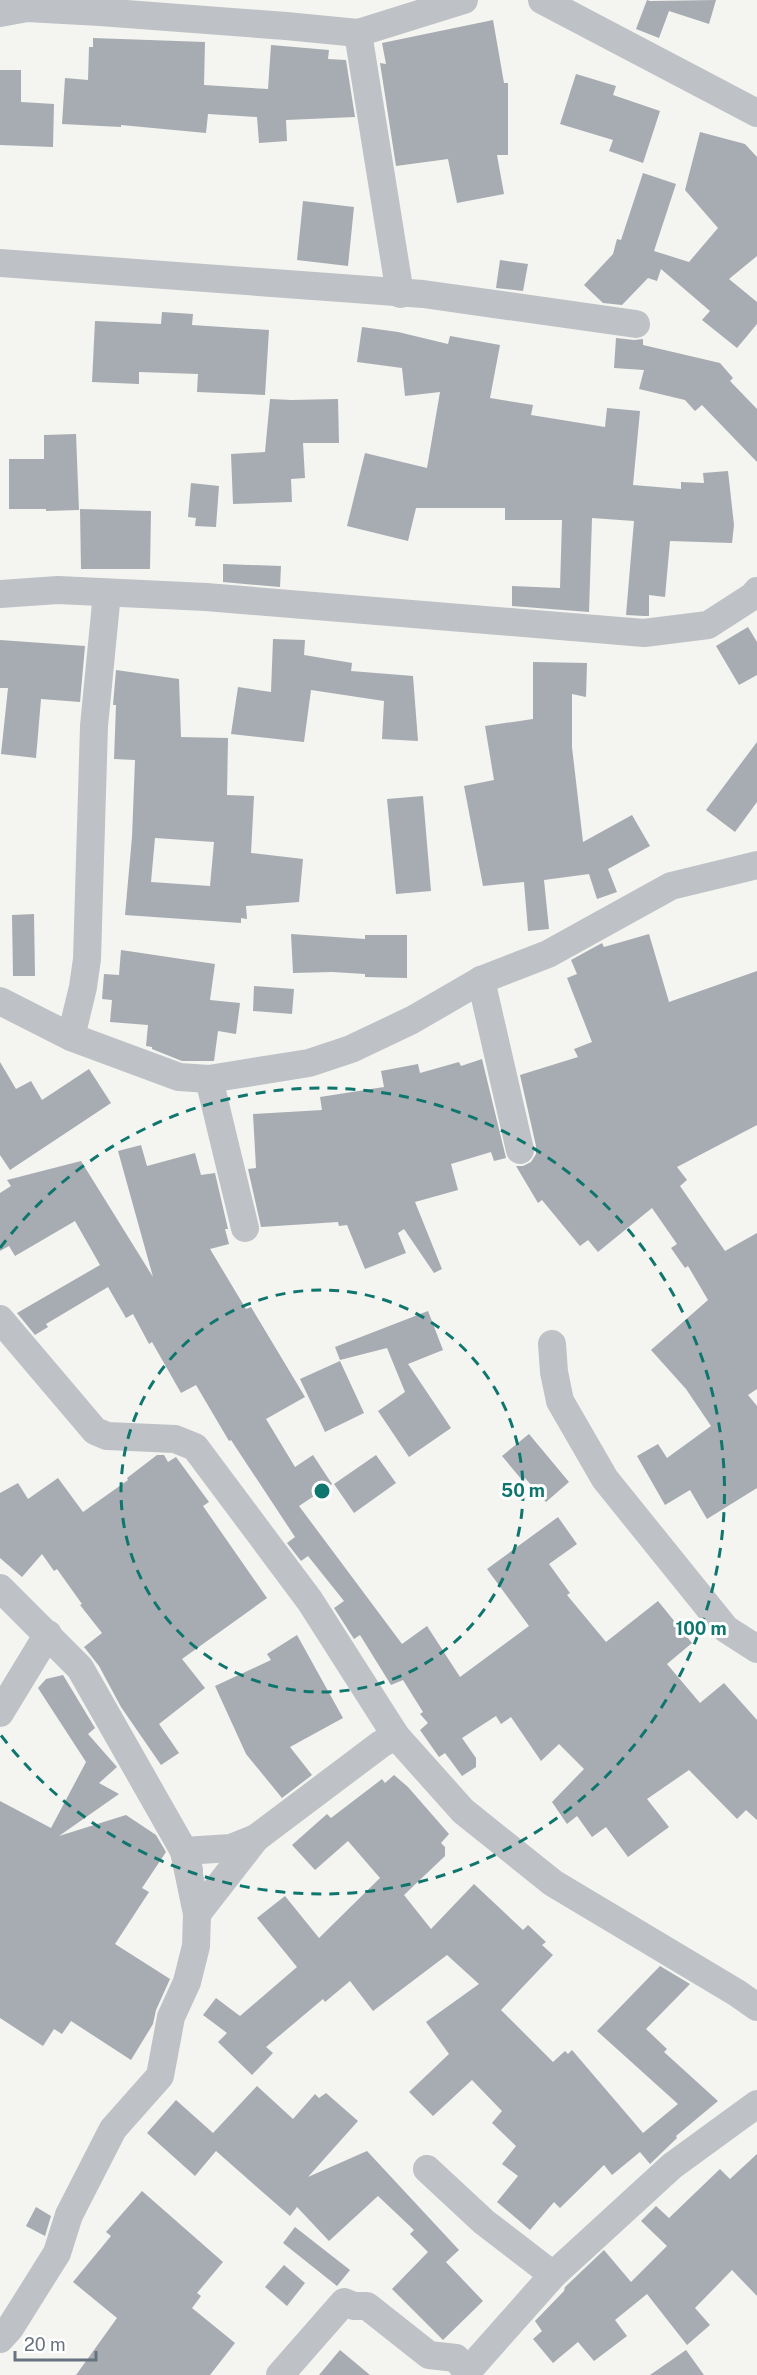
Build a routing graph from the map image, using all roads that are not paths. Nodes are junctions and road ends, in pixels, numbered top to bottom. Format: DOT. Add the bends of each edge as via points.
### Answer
graph roads {
  1 [pos="464,0"];
  2 [pos="542,0"];
  3 [pos="0,13"];
  4 [pos="358,33"];
  5 [pos="757,113"];
  6 [pos="0,263"];
  7 [pos="400,294"];
  8 [pos="636,324"];
  9 [pos="757,591"];
  10 [pos="107,593"];
  11 [pos="0,594"];
  12 [pos="756,867"];
  13 [pos="482,980"];
  14 [pos="0,1001"];
  15 [pos="71,1037"];
  16 [pos="209,1079"];
  17 [pos="520,1150"];
  18 [pos="245,1228"];
  19 [pos="0,1319"];
  20 [pos="552,1344"];
  21 [pos="0,1588"];
  22 [pos="48,1634"];
  23 [pos="757,1649"];
  24 [pos="0,1713"];
  25 [pos="396,1736"];
  26 [pos="256,1838"];
  27 [pos="183,1851"];
  28 [pos="197,1914"];
  29 [pos="757,2007"];
  30 [pos="757,2104"];
  31 [pos="427,2169"];
  32 [pos="553,2275"];
  33 [pos="0,2339"];
  34 [pos="469,2374"];
  35 [pos="280,2375"];
  1 -- 4 [label="street"];
  2 -- 5 [label="street"];
  3 -- 4 [label="street" via="27,8"];
  4 -- 7 [label="street"];
  6 -- 7 [label="street"];
  7 -- 8 [label="street"];
  9 -- 10 [label="street" via="708,625 644,633 206,597"];
  10 -- 11 [label="street" via="58,590"];
  10 -- 15 [label="street" via="94,726 87,959"];
  12 -- 13 [label="street" via="671,886 548,954"];
  13 -- 16 [label="street" via="351,1049 309,1063"];
  13 -- 17 [label="street"];
  14 -- 15 [label="street"];
  15 -- 16 [label="street" via="179,1077"];
  16 -- 18 [label="street"];
  19 -- 25 [label="street" via="95,1431 106,1436 175,1439 195,1447 310,1601"];
  20 -- 23 [label="street" via="560,1401 605,1479 726,1629"];
  21 -- 22 [label="street"];
  22 -- 24 [label="street"];
  22 -- 27 [label="street" via="80,1668"];
  25 -- 26 [label="street"];
  25 -- 29 [label="street" via="463,1811 553,1883"];
  26 -- 27 [label="street" via="231,1848"];
  26 -- 28 [label="street"];
  27 -- 28 [label="street"];
  28 -- 33 [label="street" via="196,1946 187,1982 171,2017 160,2076 113,2129 69,2215 57,2253"];
  30 -- 32 [label="street" via="672,2166"];
  31 -- 32 [label="street" via="484,2222"];
  32 -- 34 [label="street"];
  34 -- 35 [label="street" via="456,2358 429,2355 367,2306 344,2302"];
}
